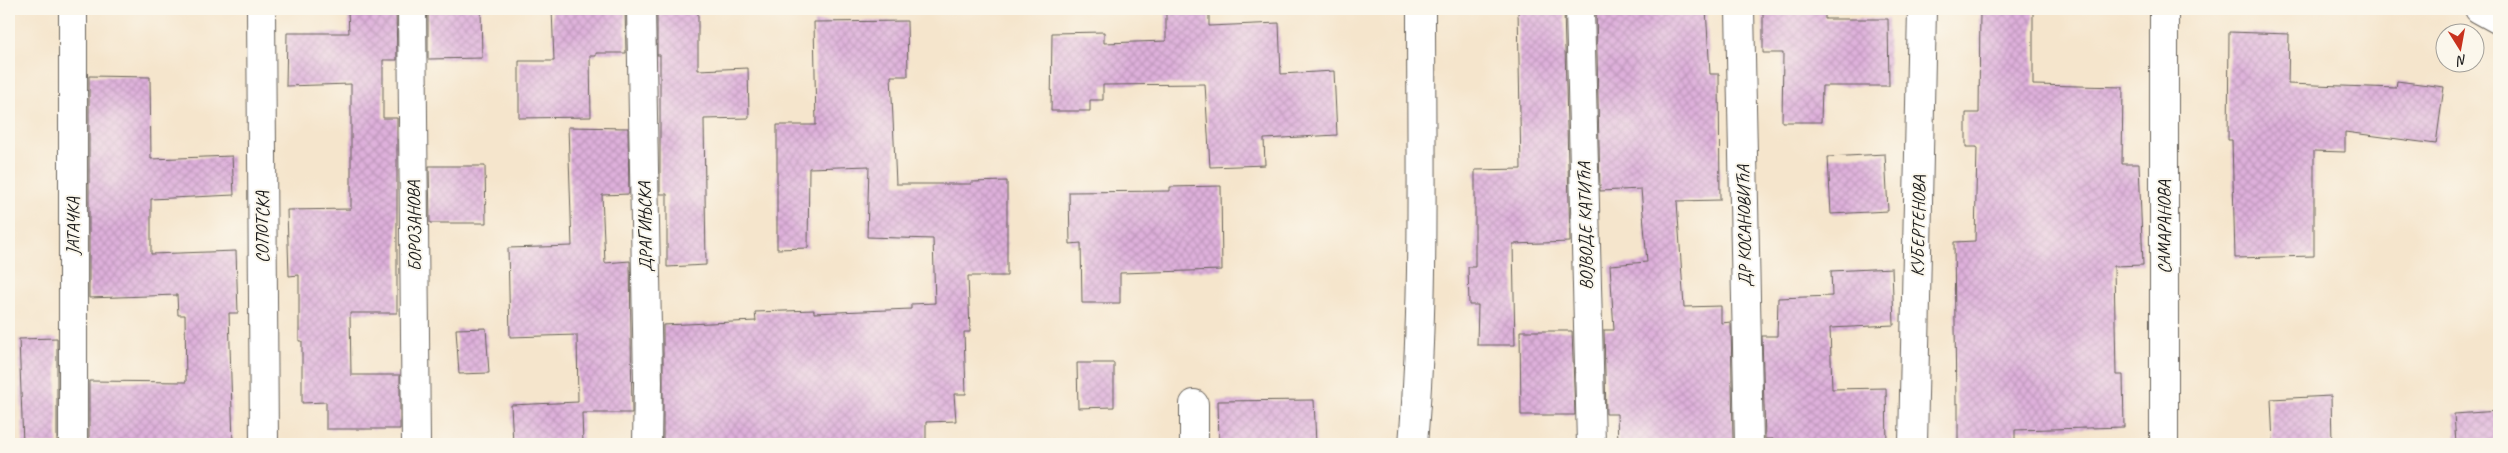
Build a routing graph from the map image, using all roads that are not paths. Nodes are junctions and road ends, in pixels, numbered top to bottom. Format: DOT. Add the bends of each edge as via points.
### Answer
graph roads {
  1 [pos="72,9"];
  2 [pos="261,9"];
  3 [pos="412,9"];
  4 [pos="642,9"];
  5 [pos="1421,9"];
  6 [pos="1580,9"];
  7 [pos="1740,9"];
  8 [pos="1922,9"];
  9 [pos="2164,9"];
  10 [pos="2479,9"];
  11 [pos="2499,20"];
  12 [pos="1194,404"];
  13 [pos="73,444"];
  14 [pos="264,444"];
  15 [pos="416,444"];
  16 [pos="647,444"];
  17 [pos="1194,444"];
  18 [pos="1413,444"];
  19 [pos="1591,444"];
  20 [pos="1749,444"];
  21 [pos="1913,444"];
  22 [pos="2164,444"];
  1 -- 13 [label="street, ЈАТАЧКА"];
  2 -- 14 [label="street, СОПОТСКА"];
  3 -- 15 [label="street, БОРОЗАНОВА"];
  4 -- 16 [label="street, ДРАГИЊСКА"];
  5 -- 18 [label="street" via="1422,214 1419,359"];
  6 -- 19 [label="street, ВОЈВОДЕ КАТИЋА"];
  7 -- 20 [label="street, ДР КОСАНОВИЋА"];
  8 -- 21 [label="street, КУБЕРТЕНОВА"];
  9 -- 22 [label="street, САМАРАНОВА"];
  10 -- 11 [label="street"];
  12 -- 17 [label="street"];
}
